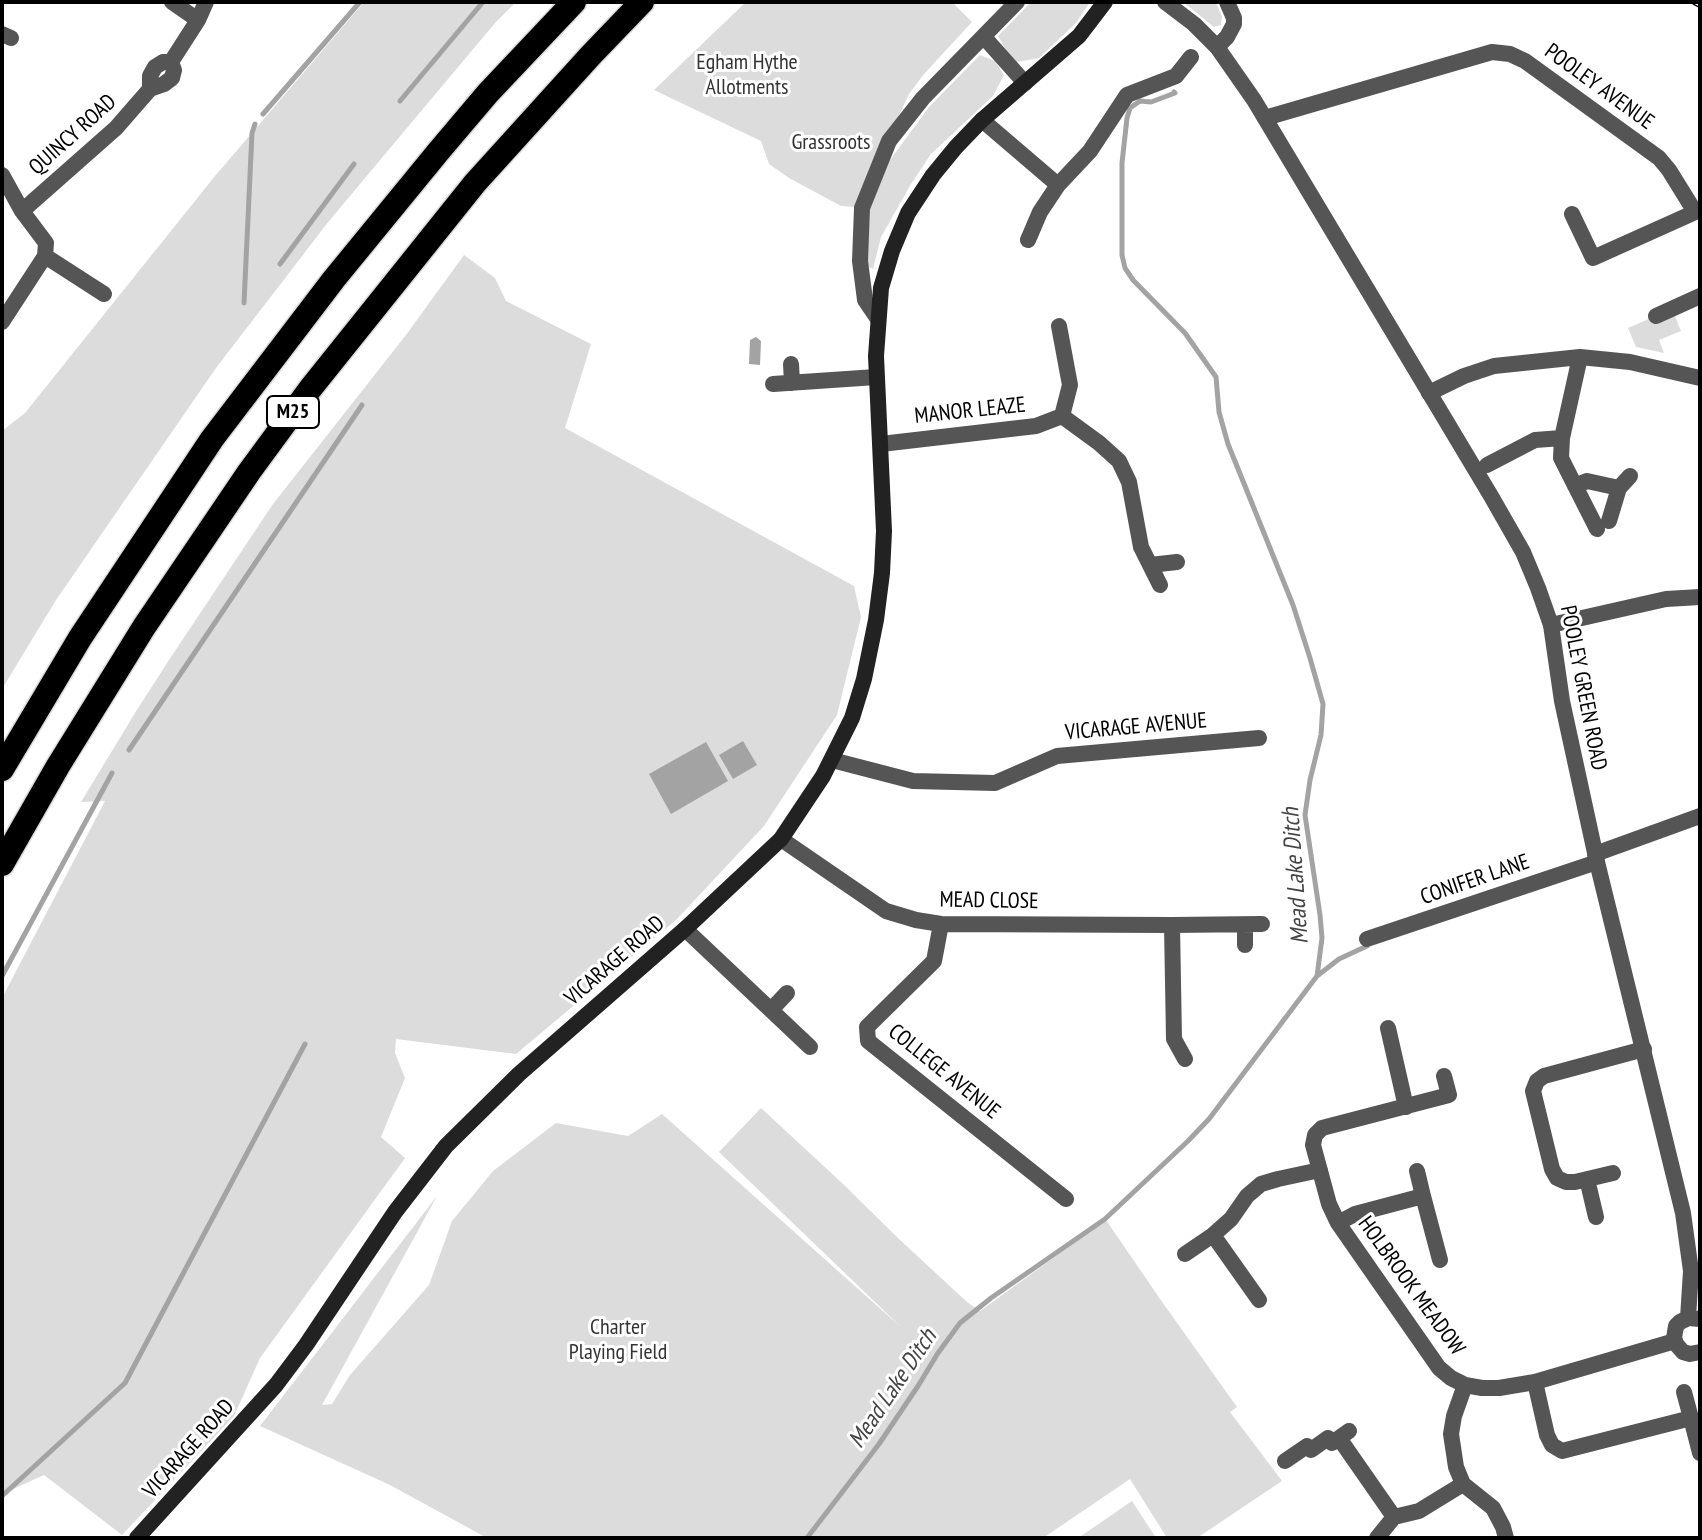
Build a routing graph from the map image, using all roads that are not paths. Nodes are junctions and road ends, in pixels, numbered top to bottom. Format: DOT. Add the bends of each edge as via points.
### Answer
graph roads {
  1 [pos="172,2"];
  2 [pos="206,2"];
  3 [pos="574,2"];
  4 [pos="642,2"];
  5 [pos="1017,2"];
  6 [pos="1105,2"];
  7 [pos="1165,2"];
  8 [pos="1227,2"];
  9 [pos="198,20"];
  10 [pos="984,37"];
  11 [pos="1217,47"];
  12 [pos="1191,57"];
  13 [pos="1025,83"];
  14 [pos="1265,118"];
  15 [pos="982,120"];
  16 [pos="2,175"];
  17 [pos="1058,185"];
  18 [pos="22,211"];
  19 [pos="1698,211"];
  20 [pos="1572,214"];
  21 [pos="1028,240"];
  22 [pos="45,256"];
  23 [pos="104,294"];
  24 [pos="1700,296"];
  25 [pos="1656,316"];
  26 [pos="878,319"];
  27 [pos="2,322"];
  28 [pos="1059,326"];
  29 [pos="1580,357"];
  30 [pos="791,364"];
  31 [pos="876,377"];
  32 [pos="1700,378"];
  33 [pos="792,383"];
  34 [pos="773,384"];
  35 [pos="1429,393"];
  36 [pos="1062,416"];
  37 [pos="1562,438"];
  38 [pos="881,444"];
  39 [pos="1487,465"];
  40 [pos="1575,486"];
  41 [pos="1177,562"];
  42 [pos="1150,565"];
  43 [pos="1160,585"];
  44 [pos="1700,597"];
  45 [pos="1551,625"];
  46 [pos="1259,738"];
  47 [pos="832,760"];
  48 [pos="2,769"];
  49 [pos="1700,816"];
  50 [pos="781,839"];
  51 [pos="1596,858"];
  52 [pos="2,864"];
  53 [pos="941,924"];
  54 [pos="1262,924"];
  55 [pos="1172,925"];
  56 [pos="1245,925"];
  57 [pos="685,929"];
  58 [pos="1367,939"];
  59 [pos="1245,945"];
  60 [pos="787,993"];
  61 [pos="771,1010"];
  62 [pos="1388,1028"];
  63 [pos="810,1047"];
  64 [pos="1644,1049"];
  65 [pos="1185,1059"];
  66 [pos="1444,1076"];
  67 [pos="1406,1107"];
  68 [pos="1320,1170"];
  69 [pos="1417,1171"];
  70 [pos="1613,1173"];
  71 [pos="1587,1179"];
  72 [pos="1423,1196"];
  73 [pos="1066,1199"];
  74 [pos="1596,1217"];
  75 [pos="1338,1223"];
  76 [pos="1213,1235"];
  77 [pos="1185,1254"];
  78 [pos="1440,1260"];
  79 [pos="1259,1300"];
  80 [pos="1694,1319"];
  81 [pos="1675,1341"];
  82 [pos="1700,1352"];
  83 [pos="1535,1382"];
  84 [pos="1465,1385"];
  85 [pos="1684,1392"];
  86 [pos="1691,1418"];
  87 [pos="1700,1453"];
  88 [pos="1285,1461"];
  89 [pos="1463,1484"];
  90 [pos="1394,1517"];
  91 [pos="137,1538"];
  92 [pos="1377,1538"];
  93 [pos="1506,1538"];
  1 -- 9 [label="street"];
  2 -- 9 [label="street, QUINCY ROAD"];
  3 -- 48 [label="highway, M25" via="438,152 212,439 80,638"];
  4 -- 52 [label="highway, M25" via="475,183 310,389 144,627"];
  5 -- 10 [label="street, VICARAGE ROAD"];
  6 -- 13 [label="main road, VICARAGE ROAD" via="1079,36"];
  7 -- 11 [label="street, POOLEY GREEN ROAD"];
  8 -- 11 [label="street" via="1234,24"];
  9 -- 18 [label="street, QUINCY ROAD" via="171,62 155,67 150,89 116,128"];
  10 -- 13 [label="street"];
  10 -- 26 [label="street, VICARAGE ROAD" via="889,141 862,208 865,300"];
  11 -- 14 [label="street, POOLEY GREEN ROAD"];
  12 -- 17 [label="street" via="1176,76 1127,95 1090,151"];
  13 -- 15 [label="main road, VICARAGE ROAD"];
  14 -- 19 [label="street, POOLEY AVENUE" via="1492,52 1510,54 1659,158"];
  14 -- 35 [label="street, POOLEY GREEN ROAD"];
  15 -- 17 [label="street"];
  15 -- 26 [label="main road, VICARAGE ROAD" via="933,175 908,213 881,288"];
  16 -- 18 [label="street"];
  17 -- 21 [label="street"];
  18 -- 22 [label="street" via="46,243"];
  19 -- 20 [label="street, POOLEY AVENUE" via="1593,258"];
  22 -- 23 [label="street"];
  22 -- 27 [label="street"];
  24 -- 25 [label="street"];
  26 -- 31 [label="main road, VICARAGE ROAD"];
  28 -- 36 [label="street" via="1070,385"];
  29 -- 32 [label="street"];
  29 -- 35 [label="street" via="1494,366"];
  29 -- 37 [label="street"];
  30 -- 33 [label="street"];
  31 -- 33 [label="street"];
  31 -- 38 [label="main road, VICARAGE ROAD"];
  33 -- 34 [label="street"];
  35 -- 45 [label="street, POOLEY GREEN ROAD" via="1523,552"];
  36 -- 38 [label="street, MANOR LEAZE" via="1036,426"];
  36 -- 42 [label="street" via="1119,461"];
  37 -- 39 [label="street" via="1535,440"];
  37 -- 40 [label="street" via="1561,458"];
  38 -- 47 [label="main road, VICARAGE ROAD" via="884,531 876,620 852,718"];
  40 -- 40 [label="street" via="1587,481 1624,482 1603,525"];
  41 -- 42 [label="street"];
  42 -- 43 [label="street"];
  44 -- 45 [label="street" via="1666,599"];
  45 -- 51 [label="street, POOLEY GREEN ROAD"];
  46 -- 47 [label="street, VICARAGE AVENUE" via="1057,756 995,783 913,781"];
  47 -- 50 [label="main road, VICARAGE ROAD"];
  49 -- 51 [label="street, CONIFER LANE"];
  50 -- 53 [label="street, MEAD CLOSE" via="886,911"];
  50 -- 57 [label="main road, VICARAGE ROAD"];
  51 -- 58 [label="street, CONIFER LANE"];
  51 -- 64 [label="street, POOLEY GREEN ROAD"];
  53 -- 55 [label="street, MEAD CLOSE"];
  53 -- 73 [label="street, COLLEGE AVENUE" via="934,961 867,1027 868,1041"];
  54 -- 56 [label="street, MEAD CLOSE"];
  55 -- 56 [label="street, MEAD CLOSE"];
  55 -- 65 [label="street" via="1174,1039"];
  56 -- 59 [label="street"];
  57 -- 61 [label="street"];
  57 -- 91 [label="main road, VICARAGE ROAD" via="519,1074 446,1146 276,1385"];
  60 -- 61 [label="street"];
  61 -- 63 [label="street"];
  62 -- 67 [label="street"];
  64 -- 71 [label="street" via="1537,1081 1533,1091 1552,1169 1566,1182"];
  64 -- 80 [label="street, POOLEY GREEN ROAD" via="1683,1213"];
  66 -- 67 [label="street, HOLBROOK MEADOW" via="1449,1095"];
  67 -- 68 [label="street, HOLBROOK MEADOW" via="1322,1128 1313,1145"];
  68 -- 75 [label="street, HOLBROOK MEADOW"];
  68 -- 76 [label="street" via="1261,1184"];
  69 -- 72 [label="street"];
  70 -- 71 [label="street"];
  71 -- 74 [label="street"];
  72 -- 75 [label="street"];
  72 -- 78 [label="street"];
  75 -- 84 [label="street, HOLBROOK MEADOW" via="1439,1368"];
  76 -- 77 [label="street"];
  76 -- 79 [label="street"];
  80 -- 81 [label="street, POOLEY GREEN ROAD" via="1676,1326"];
  81 -- 82 [label="street" via="1683,1352"];
  81 -- 83 [label="street, HOLBROOK MEADOW"];
  83 -- 84 [label="street, HOLBROOK MEADOW" via="1499,1388"];
  83 -- 86 [label="street" via="1547,1435 1562,1451"];
  84 -- 89 [label="street" via="1451,1434"];
  85 -- 86 [label="street"];
  86 -- 87 [label="street"];
  88 -- 90 [label="street" via="1307,1446 1311,1450 1344,1434"];
  89 -- 90 [label="street" via="1419,1511"];
  89 -- 93 [label="street" via="1493,1508"];
  90 -- 92 [label="street"];
}
